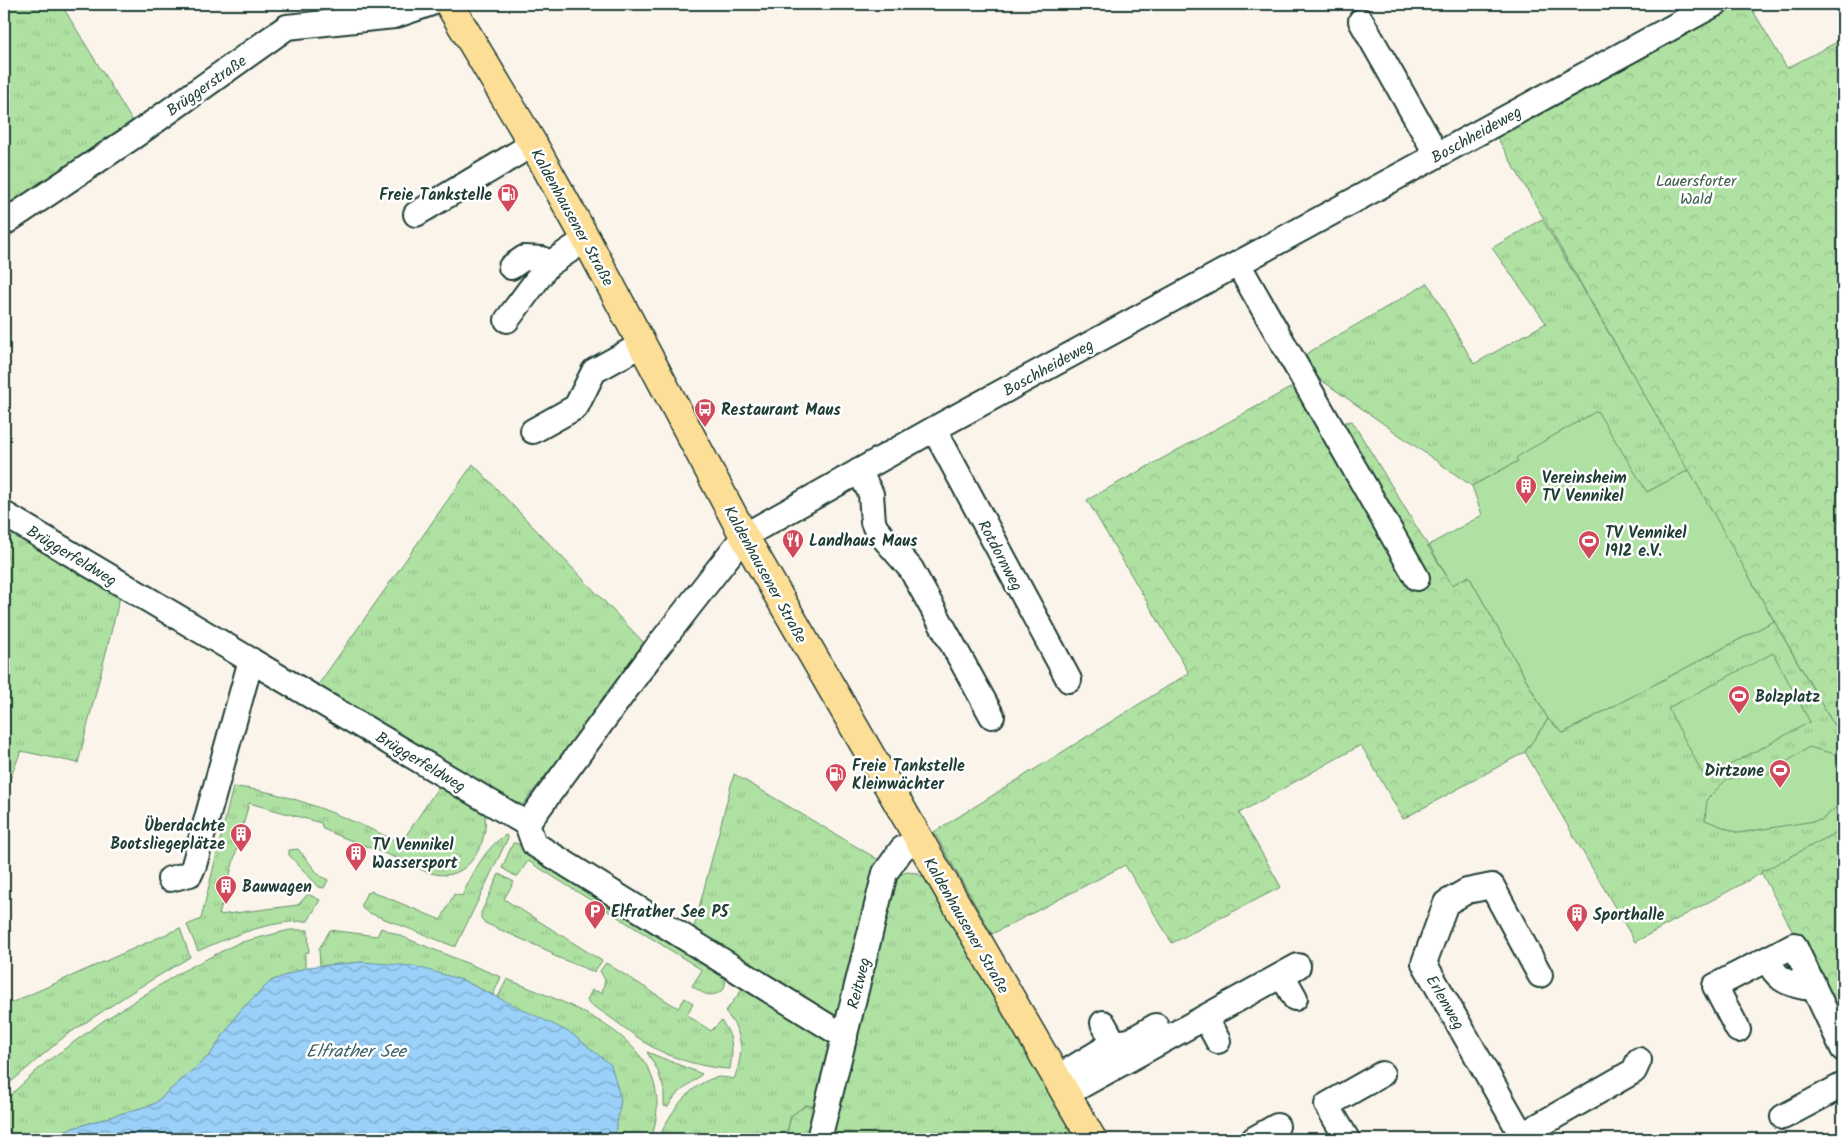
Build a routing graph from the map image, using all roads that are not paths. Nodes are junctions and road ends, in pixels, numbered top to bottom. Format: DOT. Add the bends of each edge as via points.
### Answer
graph roads {
  1 [pos="430,4"];
  2 [pos="448,4"];
  3 [pos="1714,4"];
  4 [pos="1361,21"];
  5 [pos="533,144"];
  6 [pos="1437,155"];
  7 [pos="416,214"];
  8 [pos="4,223"];
  9 [pos="586,239"];
  10 [pos="1238,264"];
  11 [pos="548,265"];
  12 [pos="511,267"];
  13 [pos="507,320"];
  14 [pos="643,344"];
  15 [pos="934,430"];
  16 [pos="533,431"];
  17 [pos="859,470"];
  18 [pos="4,514"];
  19 [pos="744,536"];
  20 [pos="1417,578"];
  21 [pos="251,660"];
  22 [pos="1069,680"];
  23 [pos="992,716"];
  24 [pos="527,824"];
  25 [pos="918,839"];
  26 [pos="170,879"];
  27 [pos="1767,960"];
  28 [pos="1284,970"];
  29 [pos="1540,975"];
  30 [pos="1812,982"];
  31 [pos="1295,998"];
  32 [pos="1205,1017"];
  33 [pos="1738,1030"];
  34 [pos="845,1037"];
  35 [pos="1218,1041"];
  36 [pos="1843,1049"];
  37 [pos="1639,1060"];
  38 [pos="1382,1074"];
  39 [pos="1061,1086"];
  40 [pos="1843,1086"];
  41 [pos="1783,1117"];
  42 [pos="1277,1126"];
  43 [pos="1523,1137"];
  44 [pos="819,1139"];
  45 [pos="1092,1139"];
  46 [pos="1254,1139"];
  47 [pos="1347,1139"];
  1 -- 8 [label="street, Brüggerstraße" via="394,16 287,27 137,134"];
  2 -- 5 [label="main road, Kaldenhausener Straße"];
  3 -- 6 [label="street, Boschheideweg"];
  4 -- 6 [label="street"];
  5 -- 7 [label="street"];
  5 -- 9 [label="main road, Kaldenhausener Straße"];
  6 -- 10 [label="street, Boschheideweg"];
  9 -- 11 [label="street"];
  9 -- 14 [label="main road, Kaldenhausener Straße"];
  10 -- 15 [label="street, Boschheideweg"];
  10 -- 20 [label="street"];
  11 -- 12 [label="street" via="542,259 524,258"];
  11 -- 13 [label="street"];
  14 -- 16 [label="street" via="594,371 576,407"];
  14 -- 19 [label="main road, Kaldenhausener Straße"];
  15 -- 17 [label="street, Boschheideweg"];
  15 -- 22 [label="street, Rotdornweg"];
  17 -- 19 [label="street, Boschheideweg"];
  17 -- 23 [label="street" via="871,494 876,529 911,569"];
  18 -- 21 [label="street, Brüggerfeldweg"];
  19 -- 24 [label="street"];
  19 -- 25 [label="main road, Kaldenhausener Straße"];
  21 -- 24 [label="street, Brüggerfeldweg"];
  21 -- 26 [label="street" via="194,865 190,874"];
  24 -- 34 [label="street" via="534,844"];
  25 -- 34 [label="street, Reitweg" via="902,849 885,873"];
  25 -- 39 [label="main road, Kaldenhausener Straße"];
  27 -- 30 [label="street" via="1774,974 1790,984 1804,987"];
  27 -- 30 [label="street" via="1794,945"];
  27 -- 33 [label="street" via="1715,986"];
  28 -- 31 [label="street"];
  28 -- 32 [label="street"];
  28 -- 39 [label="street" via="1246,976 1130,1041 1109,1033"];
  29 -- 43 [label="street, Erlenweg" via="1492,886 1467,891 1446,903 1424,962"];
  30 -- 36 [label="street"];
  32 -- 35 [label="street"];
  32 -- 39 [label="street"];
  34 -- 44 [label="street, Reitweg"];
  37 -- 43 [label="street" via="1634,1071"];
  38 -- 47 [label="street" via="1327,1105"];
  39 -- 45 [label="main road, Kaldenhausener Straße"];
  40 -- 41 [label="street"];
  42 -- 46 [label="street"];
}
